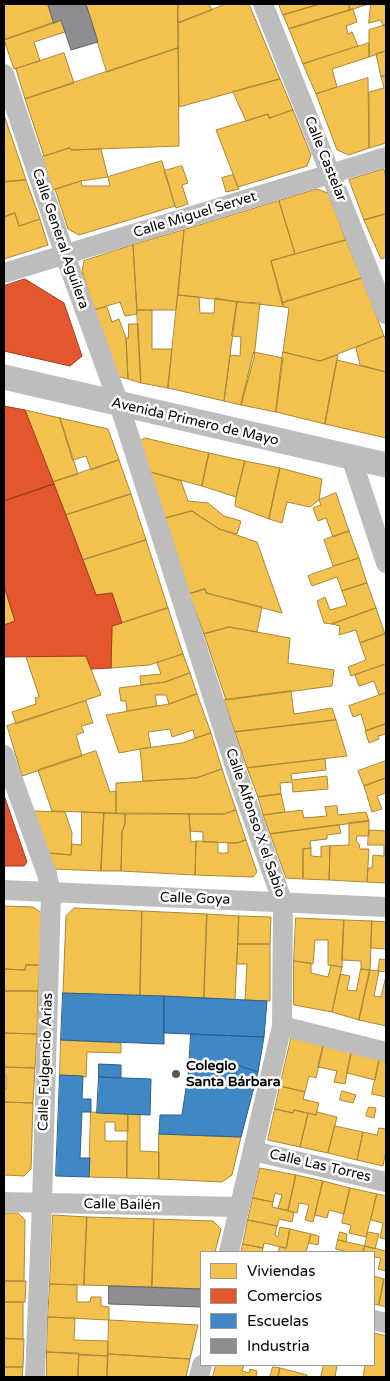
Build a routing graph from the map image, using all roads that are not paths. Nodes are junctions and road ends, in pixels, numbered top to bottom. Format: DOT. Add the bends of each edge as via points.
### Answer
graph roads {
  1 [pos="263,4"];
  2 [pos="4,74"];
  3 [pos="386,157"];
  4 [pos="330,174"];
  5 [pos="65,255"];
  6 [pos="4,273"];
  7 [pos="386,314"];
  8 [pos="4,376"];
  9 [pos="119,404"];
  10 [pos="351,458"];
  11 [pos="386,465"];
  12 [pos="386,563"];
  13 [pos="4,754"];
  14 [pos="4,890"];
  15 [pos="51,893"];
  16 [pos="283,903"];
  17 [pos="386,907"];
  18 [pos="282,1026"];
  19 [pos="386,1052"];
  20 [pos="253,1151"];
  21 [pos="386,1182"];
  22 [pos="4,1202"];
  23 [pos="42,1203"];
  24 [pos="239,1207"];
  25 [pos="229,1251"];
  26 [pos="35,1377"];
  1 -- 4 [label="street, Calle Castelar"];
  2 -- 5 [label="street, Calle General Aguilera"];
  3 -- 4 [label="street, Calle Miguel Servet"];
  4 -- 5 [label="street, Calle Miguel Servet"];
  4 -- 7 [label="street, Calle Castelar"];
  5 -- 6 [label="street, Calle Miguel Servet"];
  5 -- 9 [label="street, Calle General Aguilera"];
  8 -- 9 [label="street, Avenida Primero de Mayo"];
  9 -- 10 [label="street, Avenida Primero de Mayo"];
  9 -- 16 [label="street, Calle Alfonso X el Sabio"];
  10 -- 11 [label="street, Avenida Primero de Mayo"];
  10 -- 12 [label="street"];
  13 -- 15 [label="street, Calle Fulgencio Arias"];
  14 -- 15 [label="street, Calle Goya"];
  15 -- 16 [label="street, Calle Goya"];
  15 -- 23 [label="street, Calle Fulgencio Arias"];
  16 -- 17 [label="street, Calle Goya"];
  16 -- 18 [label="street, Calle Alfonso X el Sabio"];
  18 -- 19 [label="street"];
  18 -- 20 [label="street, Calle Alfonso X el Sabio"];
  20 -- 21 [label="street, Calle Las Torres"];
  20 -- 24 [label="street, Calle Alfonso X el Sabio"];
  22 -- 23 [label="street, Calle Bailén"];
  23 -- 24 [label="street, Calle Bailén"];
  23 -- 26 [label="street, Calle Fulgencio Arias"];
  24 -- 25 [label="street, Calle Alfonso X el Sabio"];
}
